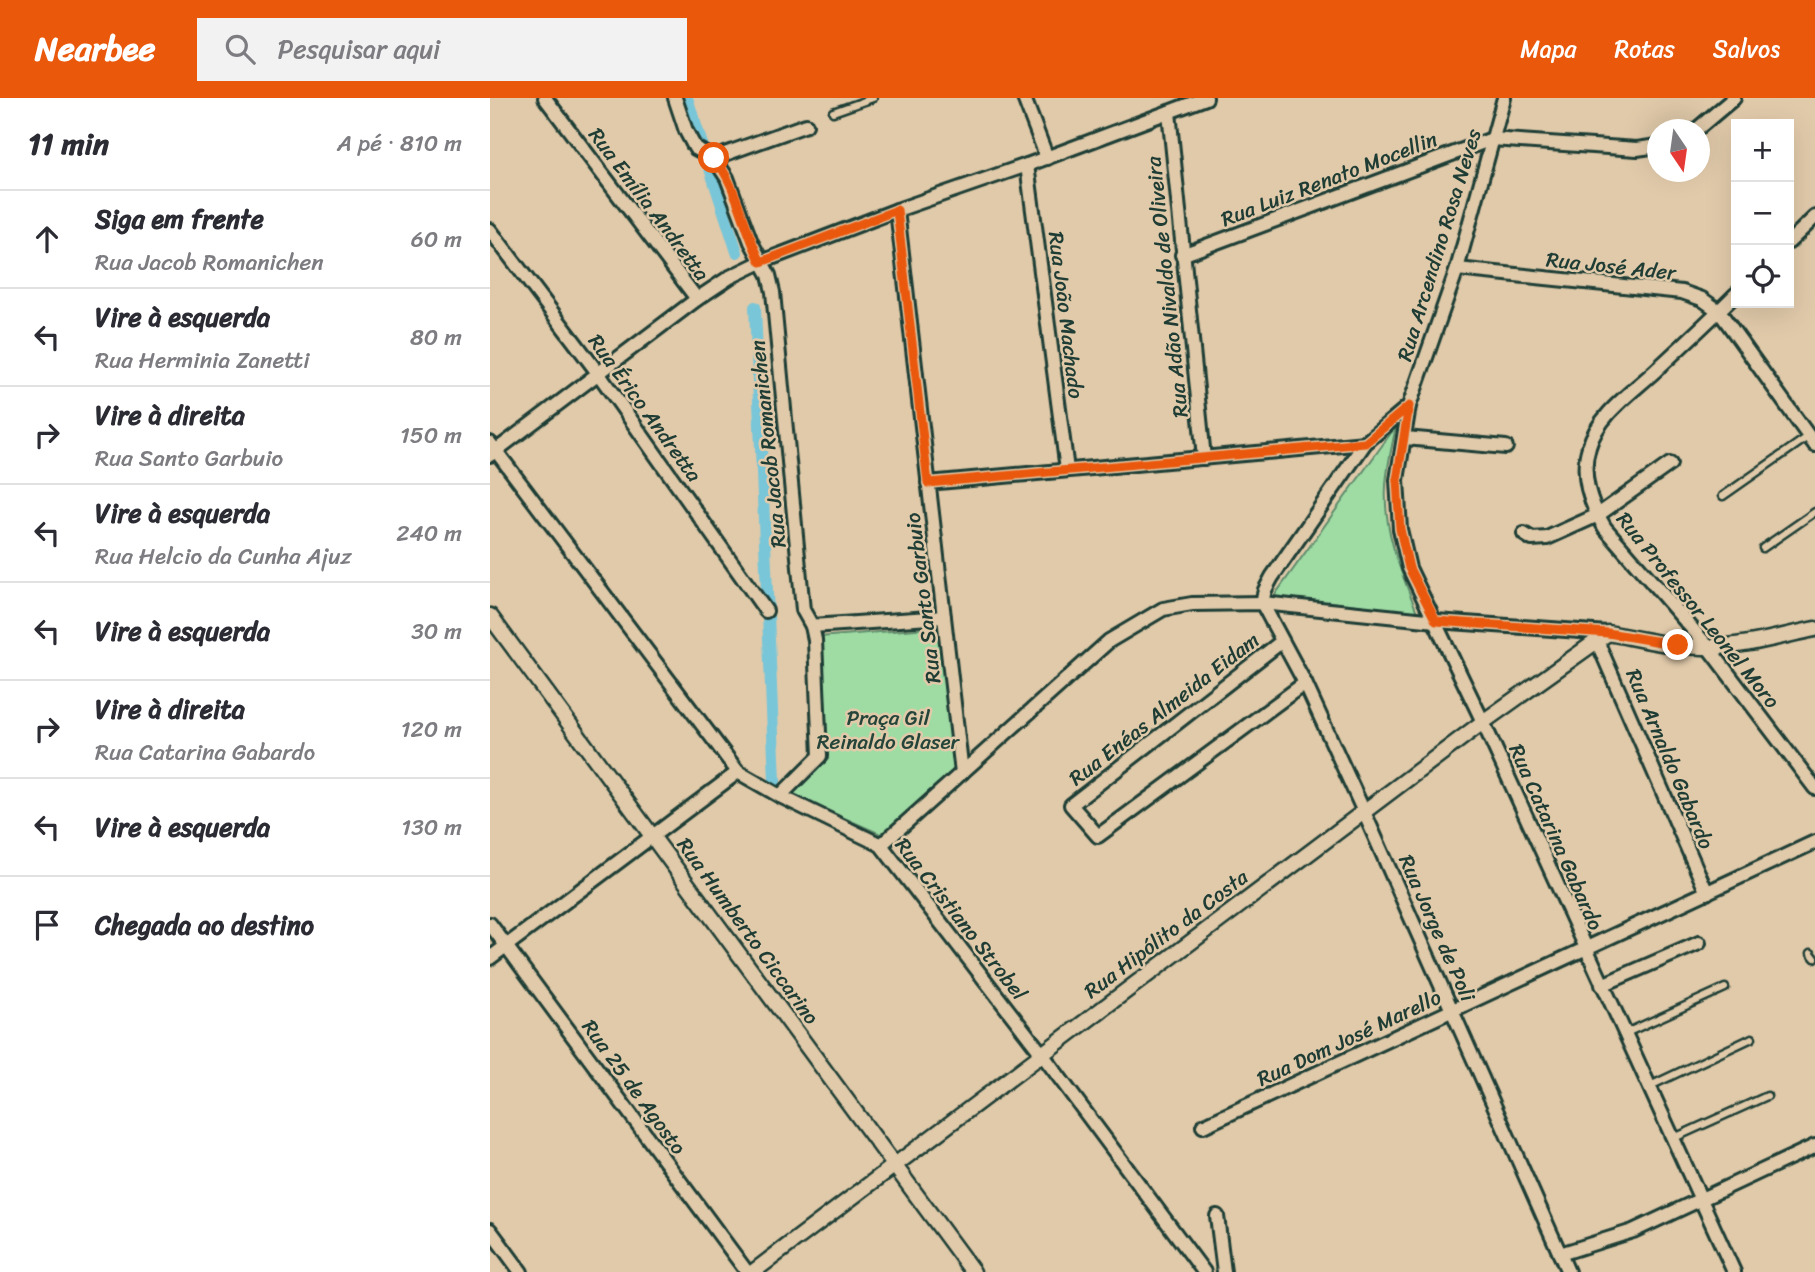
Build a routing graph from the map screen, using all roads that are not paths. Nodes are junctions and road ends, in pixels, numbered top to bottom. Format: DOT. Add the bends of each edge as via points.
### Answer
graph roads {
  1 [pos="545,98"];
  2 [pos="675,98"];
  3 [pos="873,98"];
  4 [pos="1024,98"];
  5 [pos="1206,98"];
  6 [pos="1504,98"];
  7 [pos="1734,98"];
  8 [pos="833,112"];
  9 [pos="1169,112"];
  10 [pos="1709,119"];
  11 [pos="806,125"];
  12 [pos="1492,139"];
  13 [pos="1647,148"];
  14 [pos="709,155"];
  15 [pos="1047,158"];
  16 [pos="1027,165"];
  17 [pos="897,210"];
  18 [pos="1815,216"];
  19 [pos="490,230"];
  20 [pos="1794,237"];
  21 [pos="1182,255"];
  22 [pos="761,262"];
  23 [pos="1457,269"];
  24 [pos="696,299"];
  25 [pos="1731,299"];
  26 [pos="1719,311"];
  27 [pos="598,373"];
  28 [pos="1409,406"];
  29 [pos="1405,438"];
  30 [pos="1812,440"];
  31 [pos="1365,443"];
  32 [pos="1506,447"];
  33 [pos="492,449"];
  34 [pos="1205,458"];
  35 [pos="1670,464"];
  36 [pos="1067,470"];
  37 [pos="928,483"];
  38 [pos="1723,496"];
  39 [pos="1815,512"];
  40 [pos="1598,516"];
  41 [pos="1524,534"];
  42 [pos="1763,548"];
  43 [pos="1262,603"];
  44 [pos="766,611"];
  45 [pos="490,616"];
  46 [pos="944,617"];
  47 [pos="1436,621"];
  48 [pos="813,626"];
  49 [pos="1815,629"];
  50 [pos="1602,637"];
  51 [pos="1281,642"];
  52 [pos="1708,648"];
  53 [pos="1305,683"];
  54 [pos="1483,722"];
  55 [pos="738,772"];
  56 [pos="962,773"];
  57 [pos="1815,788"];
  58 [pos="780,796"];
  59 [pos="1364,812"];
  60 [pos="652,836"];
  61 [pos="1815,842"];
  62 [pos="881,845"];
  63 [pos="1707,893"];
  64 [pos="490,924"];
  65 [pos="1699,943"];
  66 [pos="506,946"];
  67 [pos="1585,948"];
  68 [pos="490,958"];
  69 [pos="1602,985"];
  70 [pos="1725,988"];
  71 [pos="1453,1011"];
  72 [pos="1624,1034"];
  73 [pos="1752,1038"];
  74 [pos="1042,1054"];
  75 [pos="1648,1087"];
  76 [pos="1767,1096"];
  77 [pos="1203,1126"];
  78 [pos="1672,1139"];
  79 [pos="1815,1146"];
  80 [pos="894,1165"];
  81 [pos="1700,1201"];
  82 [pos="1217,1216"];
  83 [pos="490,1230"];
  84 [pos="1560,1254"];
  85 [pos="521,1272"];
  86 [pos="747,1272"];
  87 [pos="752,1272"];
  88 [pos="973,1272"];
  89 [pos="1204,1272"];
  90 [pos="1224,1272"];
  91 [pos="1568,1272"];
  92 [pos="1734,1272"];
  1 -- 24 [label="street, Rua Emília Andretta"];
  2 -- 14 [label="street, Rua Jacob Romanichen" via="695,148"];
  3 -- 8 [label="lane"];
  4 -- 15 [label="street"];
  5 -- 9 [label="street"];
  6 -- 12 [label="street, Rua Arcendino Rosa Neves"];
  7 -- 10 [label="street"];
  9 -- 15 [label="street"];
  9 -- 21 [label="street, Rua Adão Nivaldo de Oliveira"];
  11 -- 14 [label="street"];
  12 -- 13 [label="street, Rua Luiz Renato Mocellin"];
  12 -- 21 [label="street, Rua Luiz Renato Mocellin"];
  12 -- 23 [label="street, Rua Arcendino Rosa Neves"];
  14 -- 22 [label="street, Rua Jacob Romanichen" via="727,178"];
  15 -- 16 [label="street"];
  16 -- 17 [label="street"];
  16 -- 36 [label="street, Rua João Machado"];
  17 -- 22 [label="street"];
  17 -- 37 [label="street, Rua Santo Garbuio"];
  18 -- 20 [label="street"];
  19 -- 27 [label="street, Rua Érico Andretta"];
  21 -- 34 [label="street, Rua Adão Nivaldo de Oliveira"];
  22 -- 24 [label="street"];
  22 -- 48 [label="street, Rua Jacob Romanichen" via="773,292 803,610"];
  23 -- 26 [label="street, Rua José Ader" via="1682,292"];
  23 -- 28 [label="street, Rua Arcendino Rosa Neves"];
  24 -- 27 [label="street"];
  25 -- 26 [label="street, Rua Professor Leonel Moro"];
  26 -- 30 [label="street, Rua José Ader"];
  26 -- 40 [label="street, Rua Professor Leonel Moro" via="1604,418 1589,445 1585,466"];
  27 -- 33 [label="street"];
  27 -- 44 [label="street, Rua Érico Andretta"];
  28 -- 29 [label="street, Rua Catarina Gabardo"];
  28 -- 31 [label="street"];
  29 -- 32 [label="street"];
  29 -- 47 [label="street, Rua Catarina Gabardo" via="1397,480 1400,529 1409,568"];
  30 -- 38 [label="lane"];
  31 -- 34 [label="street"];
  31 -- 43 [label="street" via="1272,577"];
  33 -- 55 [label="street, Rua Cristiano Strobel"];
  34 -- 36 [label="street"];
  35 -- 40 [label="street"];
  36 -- 37 [label="street"];
  37 -- 46 [label="street, Rua Santo Garbuio"];
  39 -- 42 [label="lane"];
  40 -- 41 [label="street" via="1547,538 1532,539"];
  40 -- 52 [label="street, Rua Professor Leonel Moro"];
  43 -- 47 [label="street"];
  43 -- 51 [label="street, Rua Jorge de Poli"];
  43 -- 56 [label="street" via="1192,604 1138,622 1109,641"];
  45 -- 60 [label="street, Rua Humberto Ciccarino"];
  46 -- 48 [label="street"];
  46 -- 56 [label="street, Rua Santo Garbuio"];
  47 -- 50 [label="street"];
  47 -- 54 [label="street, Rua Catarina Gabardo"];
  48 -- 58 [label="street, Rua Jacob Romanichen" via="820,756"];
  49 -- 52 [label="street"];
  50 -- 52 [label="street"];
  50 -- 54 [label="street, Rua Hipólito da Costa"];
  50 -- 63 [label="street, Rua Arnaldo Gabardo"];
  51 -- 53 [label="street, Rua Jorge de Poli"];
  51 -- 53 [label="street, Rua Enéas Almeida Eidam" via="1071,805 1098,836"];
  52 -- 57 [label="street, Rua Professor Leonel Moro"];
  53 -- 59 [label="street, Rua Jorge de Poli"];
  54 -- 59 [label="street, Rua Hipólito da Costa"];
  54 -- 67 [label="street, Rua Catarina Gabardo"];
  55 -- 58 [label="street, Rua Cristiano Strobel"];
  55 -- 60 [label="street"];
  56 -- 62 [label="street"];
  58 -- 62 [label="street, Rua Cristiano Strobel"];
  59 -- 71 [label="street, Rua Jorge de Poli"];
  59 -- 74 [label="street, Rua Hipólito da Costa"];
  60 -- 66 [label="street"];
  60 -- 80 [label="street, Rua Humberto Ciccarino"];
  61 -- 63 [label="street, Rua Dom José Marello"];
  62 -- 74 [label="street, Rua Cristiano Strobel"];
  63 -- 67 [label="street, Rua Dom José Marello"];
  64 -- 66 [label="street, Rua 25 de Agosto"];
  65 -- 69 [label="street"];
  66 -- 68 [label="street"];
  66 -- 86 [label="street, Rua 25 de Agosto"];
  67 -- 69 [label="street, Rua Catarina Gabardo"];
  67 -- 71 [label="street, Rua Dom José Marello"];
  69 -- 72 [label="street, Rua Catarina Gabardo"];
  70 -- 72 [label="lane"];
  71 -- 77 [label="street, Rua Dom José Marello"];
  71 -- 84 [label="street, Rua Jorge de Poli"];
  72 -- 75 [label="street, Rua Catarina Gabardo"];
  73 -- 75 [label="lane"];
  74 -- 80 [label="street, Rua Hipólito da Costa"];
  74 -- 89 [label="street, Rua Cristiano Strobel"];
  75 -- 78 [label="street, Rua Catarina Gabardo"];
  76 -- 78 [label="lane"];
  78 -- 81 [label="street, Rua Catarina Gabardo"];
  79 -- 81 [label="street"];
  80 -- 87 [label="street, Rua Hipólito da Costa"];
  80 -- 88 [label="street, Rua Humberto Ciccarino"];
  81 -- 84 [label="street" via="1633,1231"];
  81 -- 92 [label="street, Rua Catarina Gabardo"];
  82 -- 90 [label="street"];
  83 -- 85 [label="street"];
  84 -- 91 [label="street, Rua Jorge de Poli"];
}
